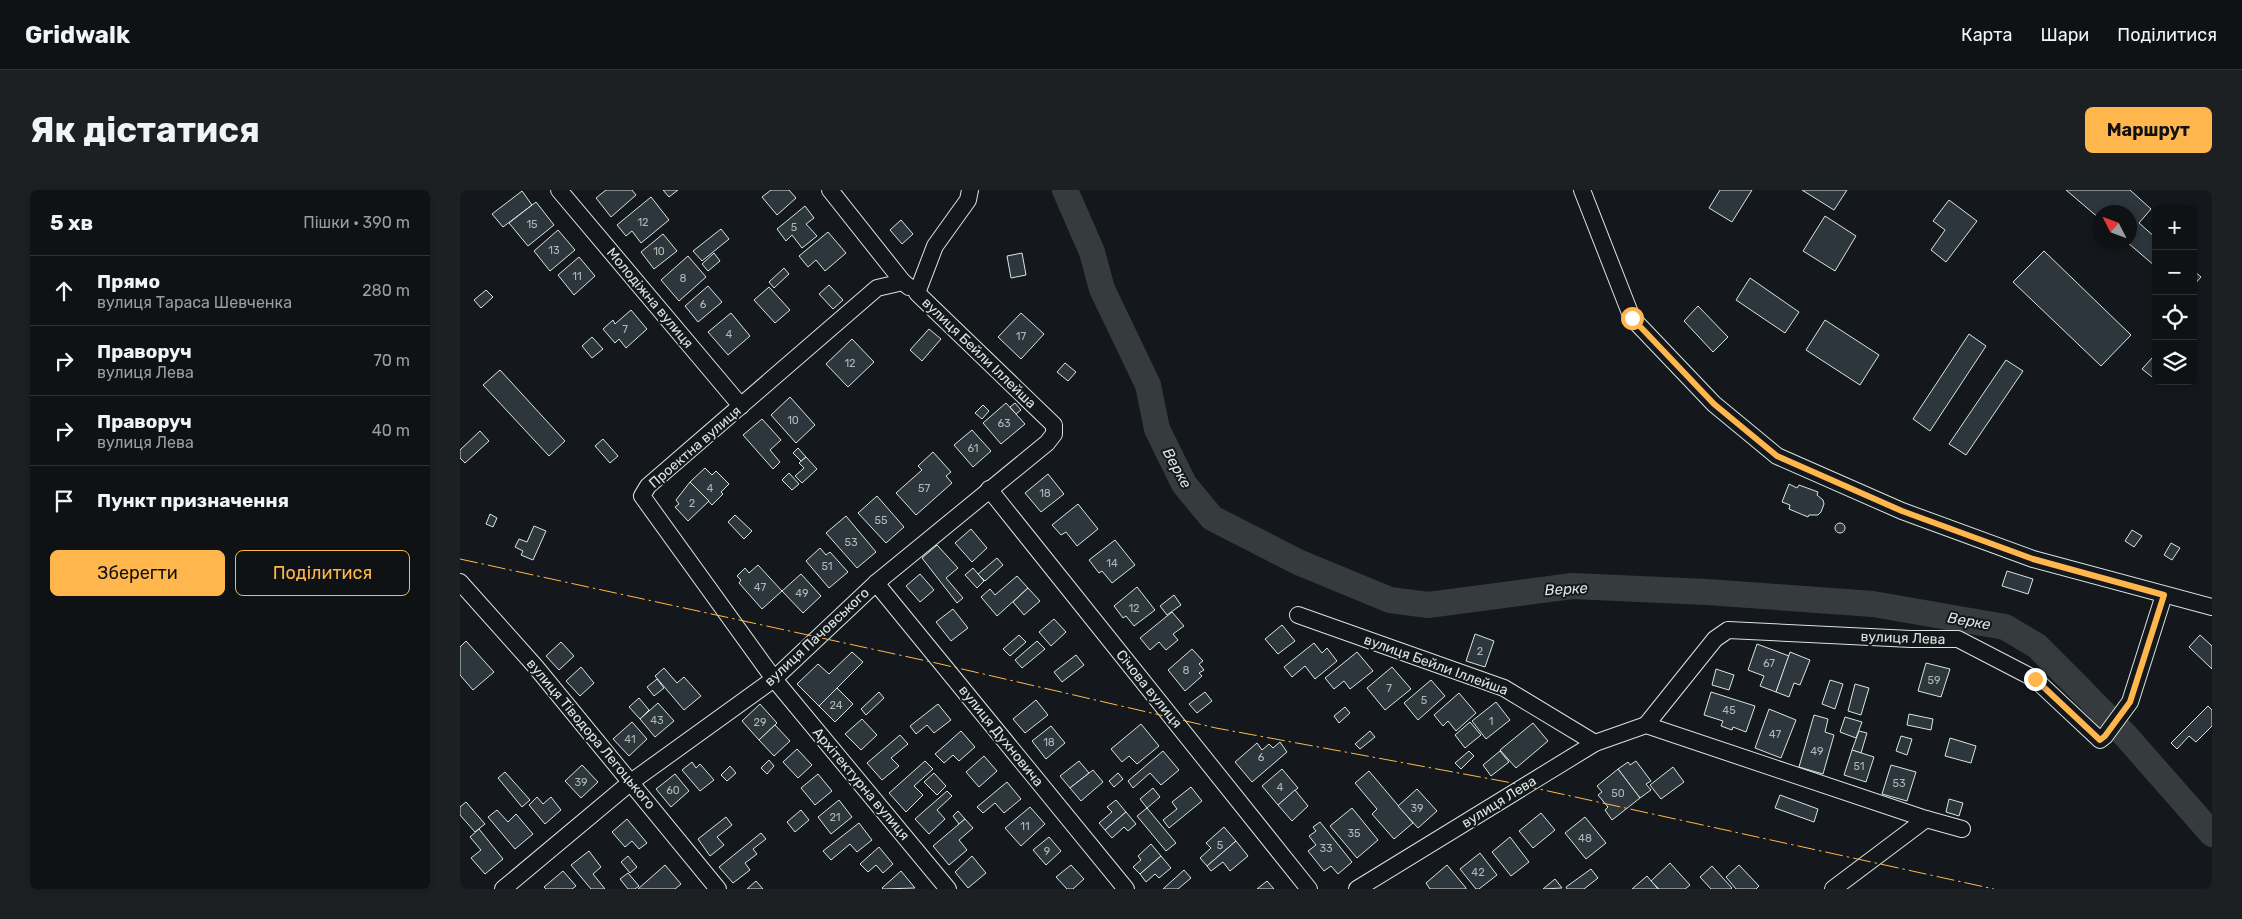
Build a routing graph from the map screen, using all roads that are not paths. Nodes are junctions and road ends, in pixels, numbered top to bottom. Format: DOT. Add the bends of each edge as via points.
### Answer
graph roads {
  1 [pos="560,190"];
  2 [pos="830,190"];
  3 [pos="970,190"];
  4 [pos="1582,190"];
  5 [pos="903,282"];
  6 [pos="917,293"];
  7 [pos="741,406"];
  8 [pos="1054,434"];
  9 [pos="989,489"];
  10 [pos="460,582"];
  11 [pos="876,583"];
  12 [pos="2164,595"];
  13 [pos="2212,607"];
  14 [pos="1298,614"];
  15 [pos="774,679"];
  16 [pos="1646,725"];
  17 [pos="1595,743"];
  18 [pos="631,782"];
  19 [pos="1926,819"];
  20 [pos="1962,828"];
  21 [pos="503,889"];
  22 [pos="718,889"];
  23 [pos="948,889"];
  24 [pos="1126,889"];
  25 [pos="1309,889"];
  26 [pos="1357,889"];
  27 [pos="1833,889"];
  1 -- 7 [label="street, Молодіжна вулиця"];
  2 -- 5 [label="street"];
  3 -- 6 [label="street, вулиця Бейли Іллейша" via="968,200 935,246"];
  4 -- 12 [label="street" via="1632,318 1714,404 1777,456 1902,511 2033,559"];
  5 -- 6 [label="street"];
  5 -- 7 [label="street, Проектна вулиця" via="877,288"];
  6 -- 8 [label="street, вулиця Бейли Іллейша" via="1054,425"];
  7 -- 15 [label="street, Проектна вулиця" via="648,486 642,496"];
  8 -- 9 [label="street, вулиця Пачовського"];
  9 -- 11 [label="street, вулиця Пачовського"];
  9 -- 25 [label="street, Січова вулиця"];
  10 -- 18 [label="street, вулиця Тіводора Легоцького"];
  11 -- 15 [label="street, вулиця Пачовського"];
  11 -- 24 [label="street, вулиця Духновича"];
  12 -- 13 [label="street"];
  12 -- 16 [label="street, вулиця Лева" via="2130,702 2100,740 2035,679 1958,639 1728,630 1715,639"];
  14 -- 17 [label="street, вулиця Бейли Іллейша" via="1504,688"];
  15 -- 18 [label="street, вулиця Пачовського"];
  15 -- 23 [label="street, Архітектурна вулиця"];
  16 -- 17 [label="street, вулиця Лева"];
  16 -- 19 [label="street"];
  17 -- 26 [label="street, вулиця Лева"];
  18 -- 21 [label="street, вулиця Пачовського"];
  18 -- 22 [label="street, вулиця Тіводора Легоцького"];
  19 -- 20 [label="street"];
  19 -- 27 [label="street"];
}
